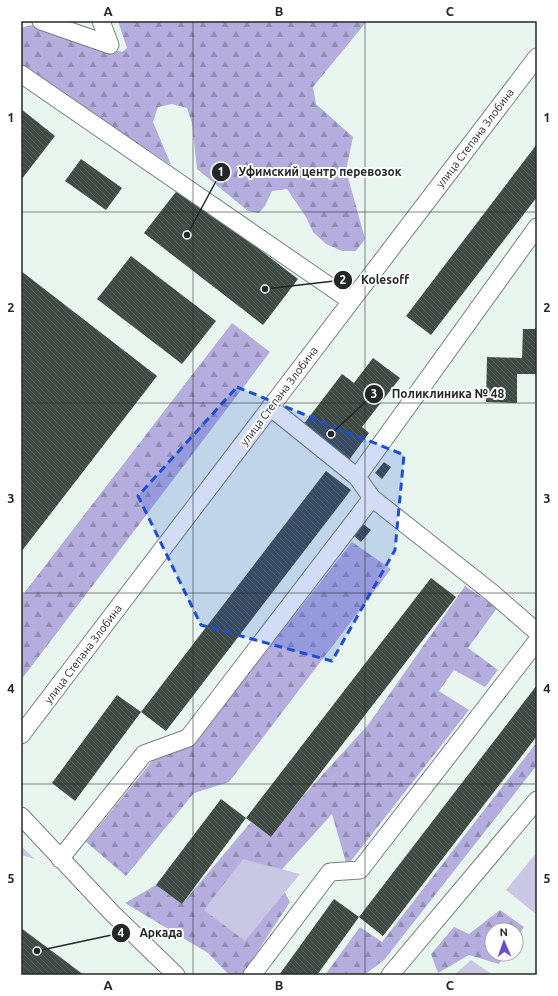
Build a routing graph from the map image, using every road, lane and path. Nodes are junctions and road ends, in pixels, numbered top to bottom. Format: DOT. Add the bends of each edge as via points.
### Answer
graph roads {
  1 [pos="41,21"];
  2 [pos="101,21"];
  3 [pos="537,56"];
  4 [pos="21,74"];
  5 [pos="537,227"];
  6 [pos="351,301"];
  7 [pos="270,407"];
  8 [pos="357,477"];
  9 [pos="372,498"];
  10 [pos="537,632"];
  11 [pos="537,641"];
  12 [pos="21,735"];
  13 [pos="537,800"];
  14 [pos="21,816"];
  15 [pos="60,858"];
  16 [pos="176,975"];
  17 [pos="252,975"];
  18 [pos="390,975"];
  1 -- 2 [label="street" via="110,45"];
  3 -- 6 [label="street, улица Степана Злобина"];
  4 -- 6 [label="street"];
  5 -- 8 [label="street"];
  6 -- 7 [label="street, улица Степана Злобина"];
  7 -- 8 [label="street"];
  7 -- 12 [label="street, улица Степана Злобина"];
  8 -- 9 [label="street"];
  9 -- 10 [label="street" via="491,592"];
  9 -- 15 [label="street" via="188,738 144,754"];
  11 -- 17 [label="street" via="360,870 330,872"];
  13 -- 18 [label="street"];
  14 -- 15 [label="street"];
  15 -- 16 [label="street"];
}
